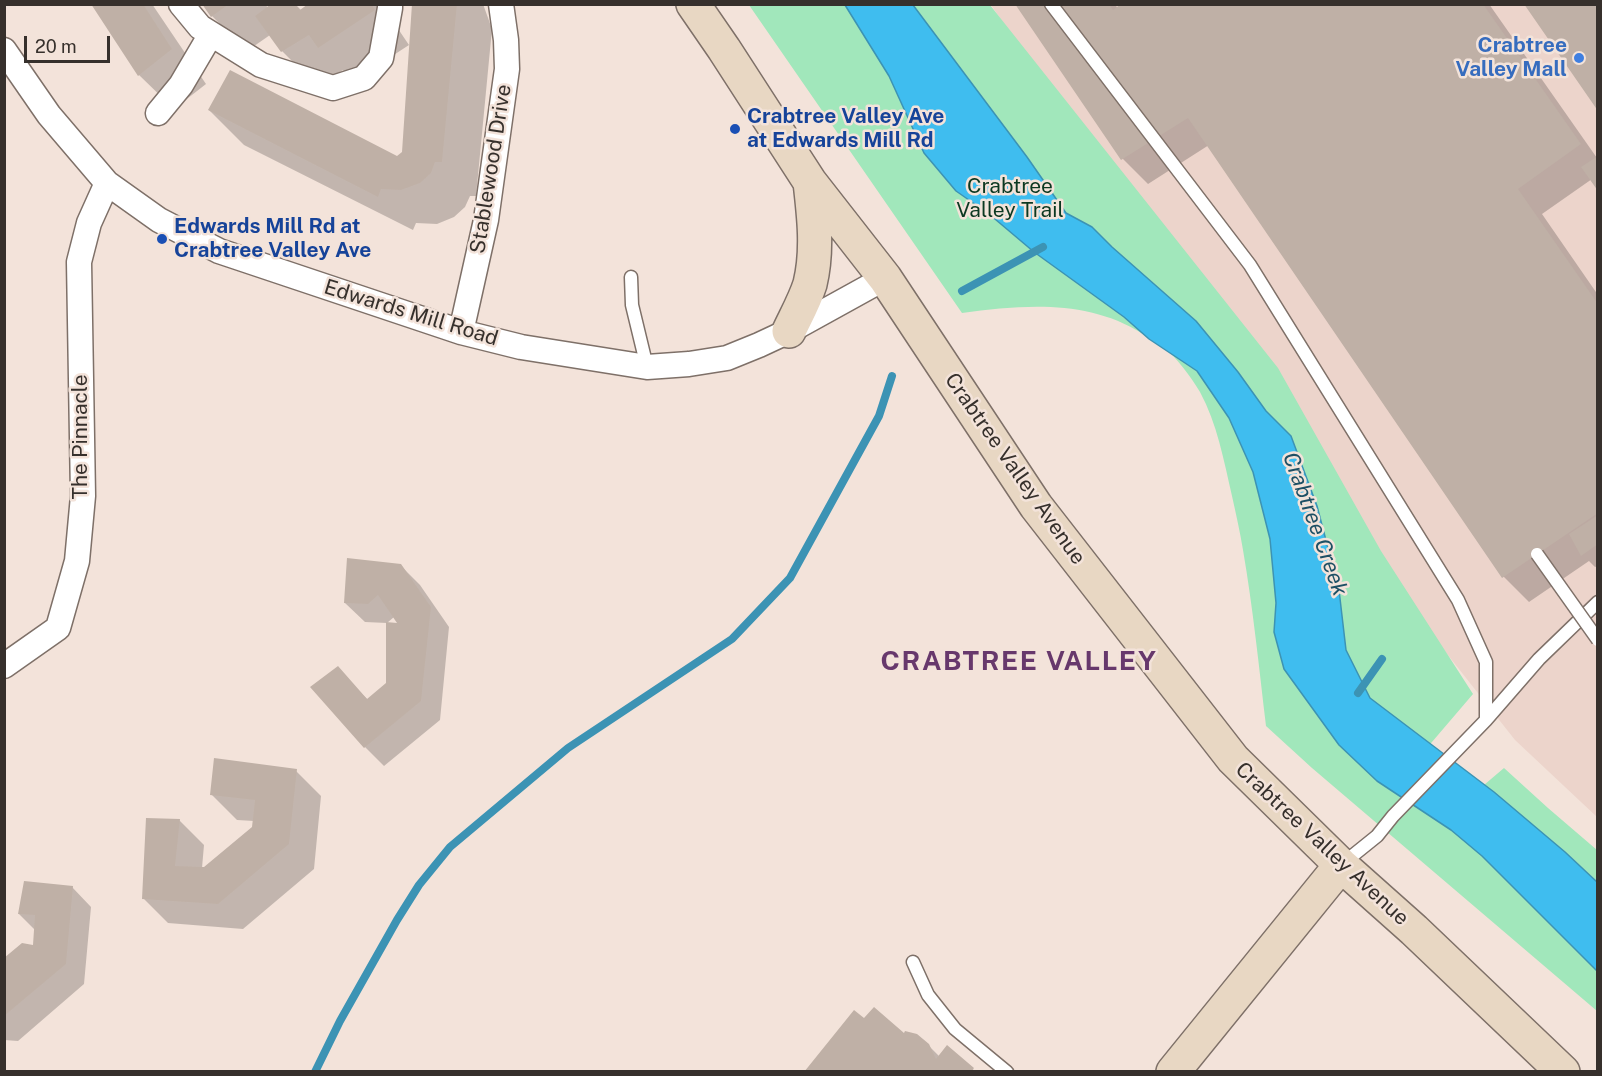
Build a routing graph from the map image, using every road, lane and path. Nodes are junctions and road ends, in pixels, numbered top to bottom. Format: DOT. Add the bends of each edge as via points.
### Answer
graph roads {
  1 [pos="181,4"];
  2 [pos="390,4"];
  3 [pos="501,4"];
  4 [pos="693,4"];
  5 [pos="1051,4"];
  6 [pos="211,34"];
  7 [pos="4,50"];
  8 [pos="158,113"];
  9 [pos="810,182"];
  10 [pos="107,183"];
  11 [pos="631,277"];
  12 [pos="885,278"];
  13 [pos="789,331"];
  14 [pos="461,332"];
  15 [pos="647,367"];
  16 [pos="1537,555"];
  17 [pos="1598,602"];
  18 [pos="1598,640"];
  19 [pos="4,666"];
  20 [pos="1486,720"];
  21 [pos="1341,865"];
  22 [pos="913,962"];
  23 [pos="1007,1071"];
  24 [pos="1173,1071"];
  25 [pos="1563,1071"];
  1 -- 6 [label="street"];
  2 -- 6 [label="street" via="381,58 364,78 333,88 261,65"];
  3 -- 14 [label="street, Stablewood Drive" via="507,69 486,220"];
  4 -- 9 [label="street, Crabtree Valley Avenue"];
  5 -- 20 [label="lane" via="1250,265 1458,600 1486,662"];
  6 -- 8 [label="street" via="181,86"];
  7 -- 10 [label="street, Edwards Mill Road" via="48,116"];
  9 -- 12 [label="street, Crabtree Valley Avenue"];
  9 -- 13 [label="street" via="813,268"];
  10 -- 14 [label="street, Edwards Mill Road" via="159,220 219,251"];
  10 -- 19 [label="street, The Pinnacle" via="89,223 79,262 83,496 77,561 58,628"];
  11 -- 15 [label="lane" via="632,305"];
  12 -- 13 [label="street, Edwards Mill Road"];
  12 -- 21 [label="street, Crabtree Valley Avenue" via="1036,507 1233,759"];
  13 -- 15 [label="street, Edwards Mill Road" via="727,358"];
  14 -- 15 [label="street, Edwards Mill Road" via="521,347"];
  16 -- 18 [label="lane, bridge"];
  17 -- 20 [label="lane" via="1539,659"];
  20 -- 21 [label="lane" via="1377,836"];
  21 -- 24 [label="street"];
  21 -- 25 [label="street, Crabtree Valley Avenue"];
  22 -- 23 [label="lane" via="928,995 955,1029"];
}
